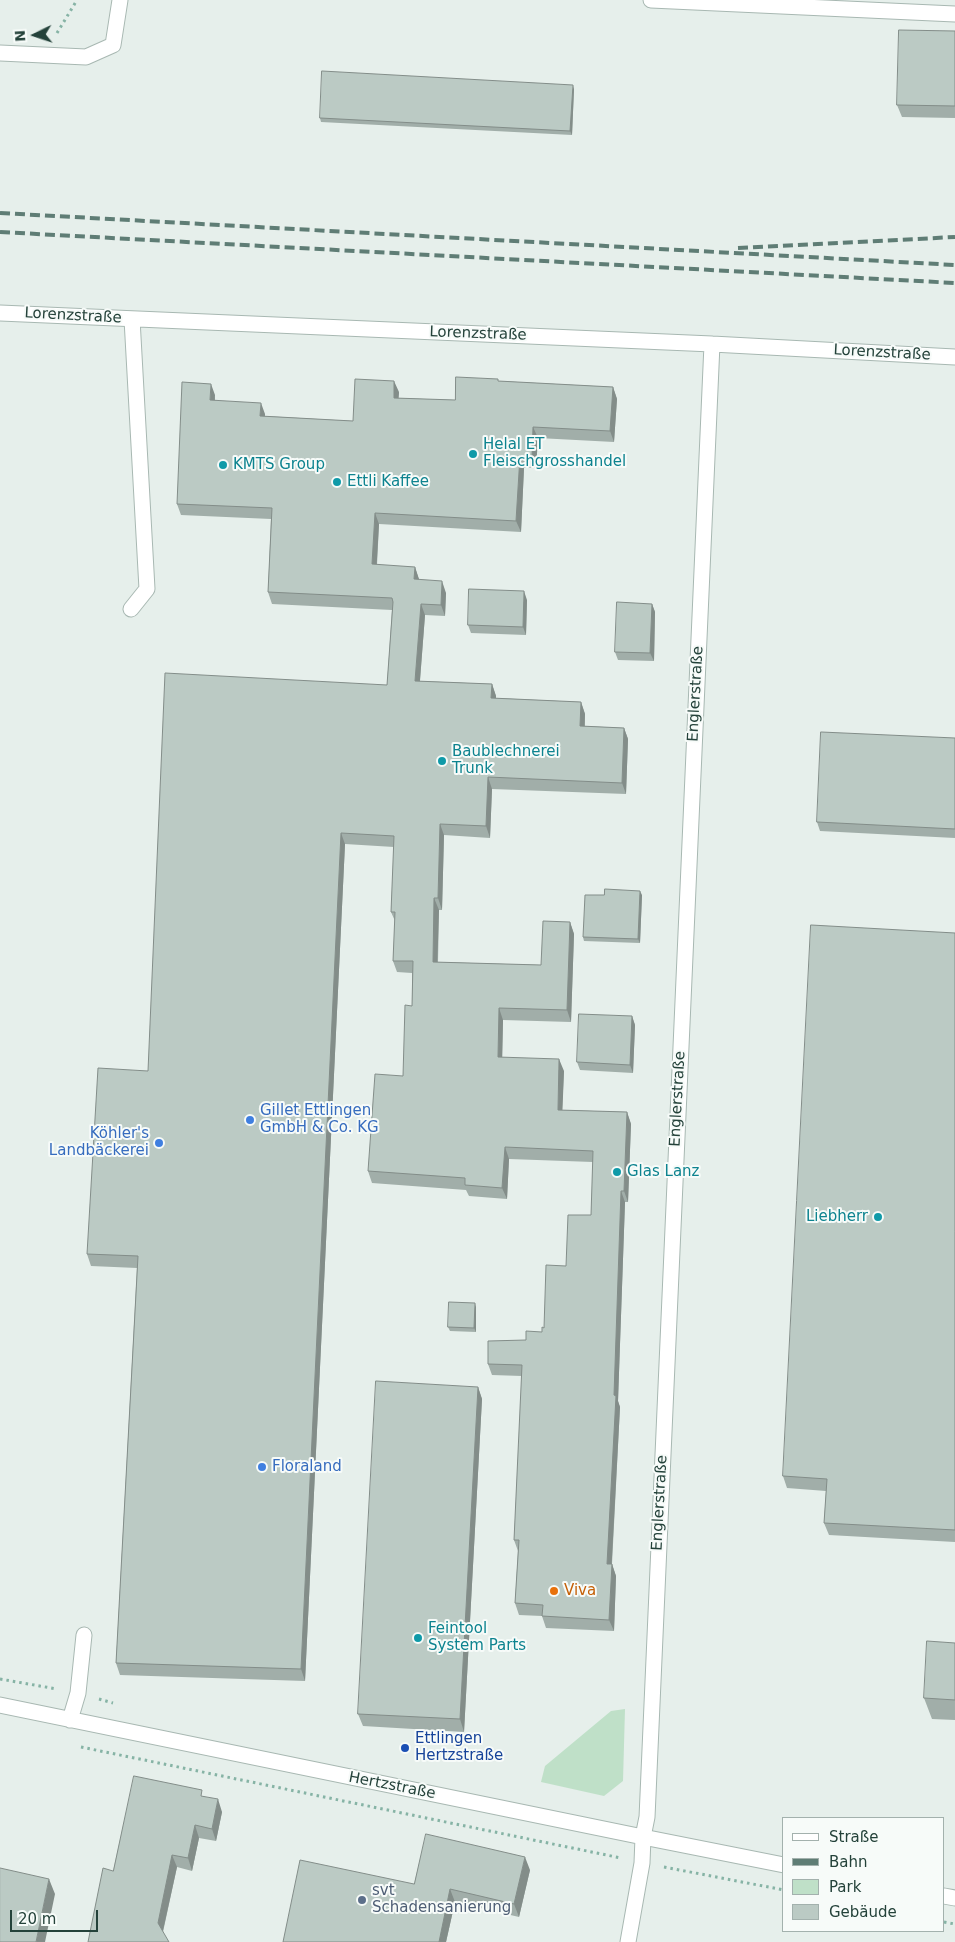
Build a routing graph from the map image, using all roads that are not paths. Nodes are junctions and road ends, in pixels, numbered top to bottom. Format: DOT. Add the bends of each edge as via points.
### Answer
graph roads {
  1 [pos="120,0"];
  2 [pos="651,0"];
  3 [pos="955,14"];
  4 [pos="0,53"];
  5 [pos="0,312"];
  6 [pos="132,319"];
  7 [pos="712,344"];
  8 [pos="955,358"];
  9 [pos="131,609"];
  10 [pos="84,1635"];
  11 [pos="0,1706"];
  12 [pos="70,1720"];
  13 [pos="642,1838"];
  14 [pos="782,1865"];
  15 [pos="628,1942"];
  1 -- 4 [label="street" via="113,45 86,57"];
  2 -- 3 [label="street"];
  5 -- 6 [label="street, Lorenzstraße"];
  6 -- 7 [label="street, Lorenzstraße"];
  6 -- 9 [label="street" via="147,589"];
  7 -- 8 [label="street, Lorenzstraße"];
  7 -- 13 [label="street, Englerstraße" via="647,1807"];
  10 -- 12 [label="street" via="78,1693"];
  11 -- 12 [label="street, Hertzstraße"];
  12 -- 13 [label="street, Hertzstraße"];
  13 -- 14 [label="street, Hertzstraße"];
  13 -- 15 [label="street, Englerstraße" via="642,1863"];
}
